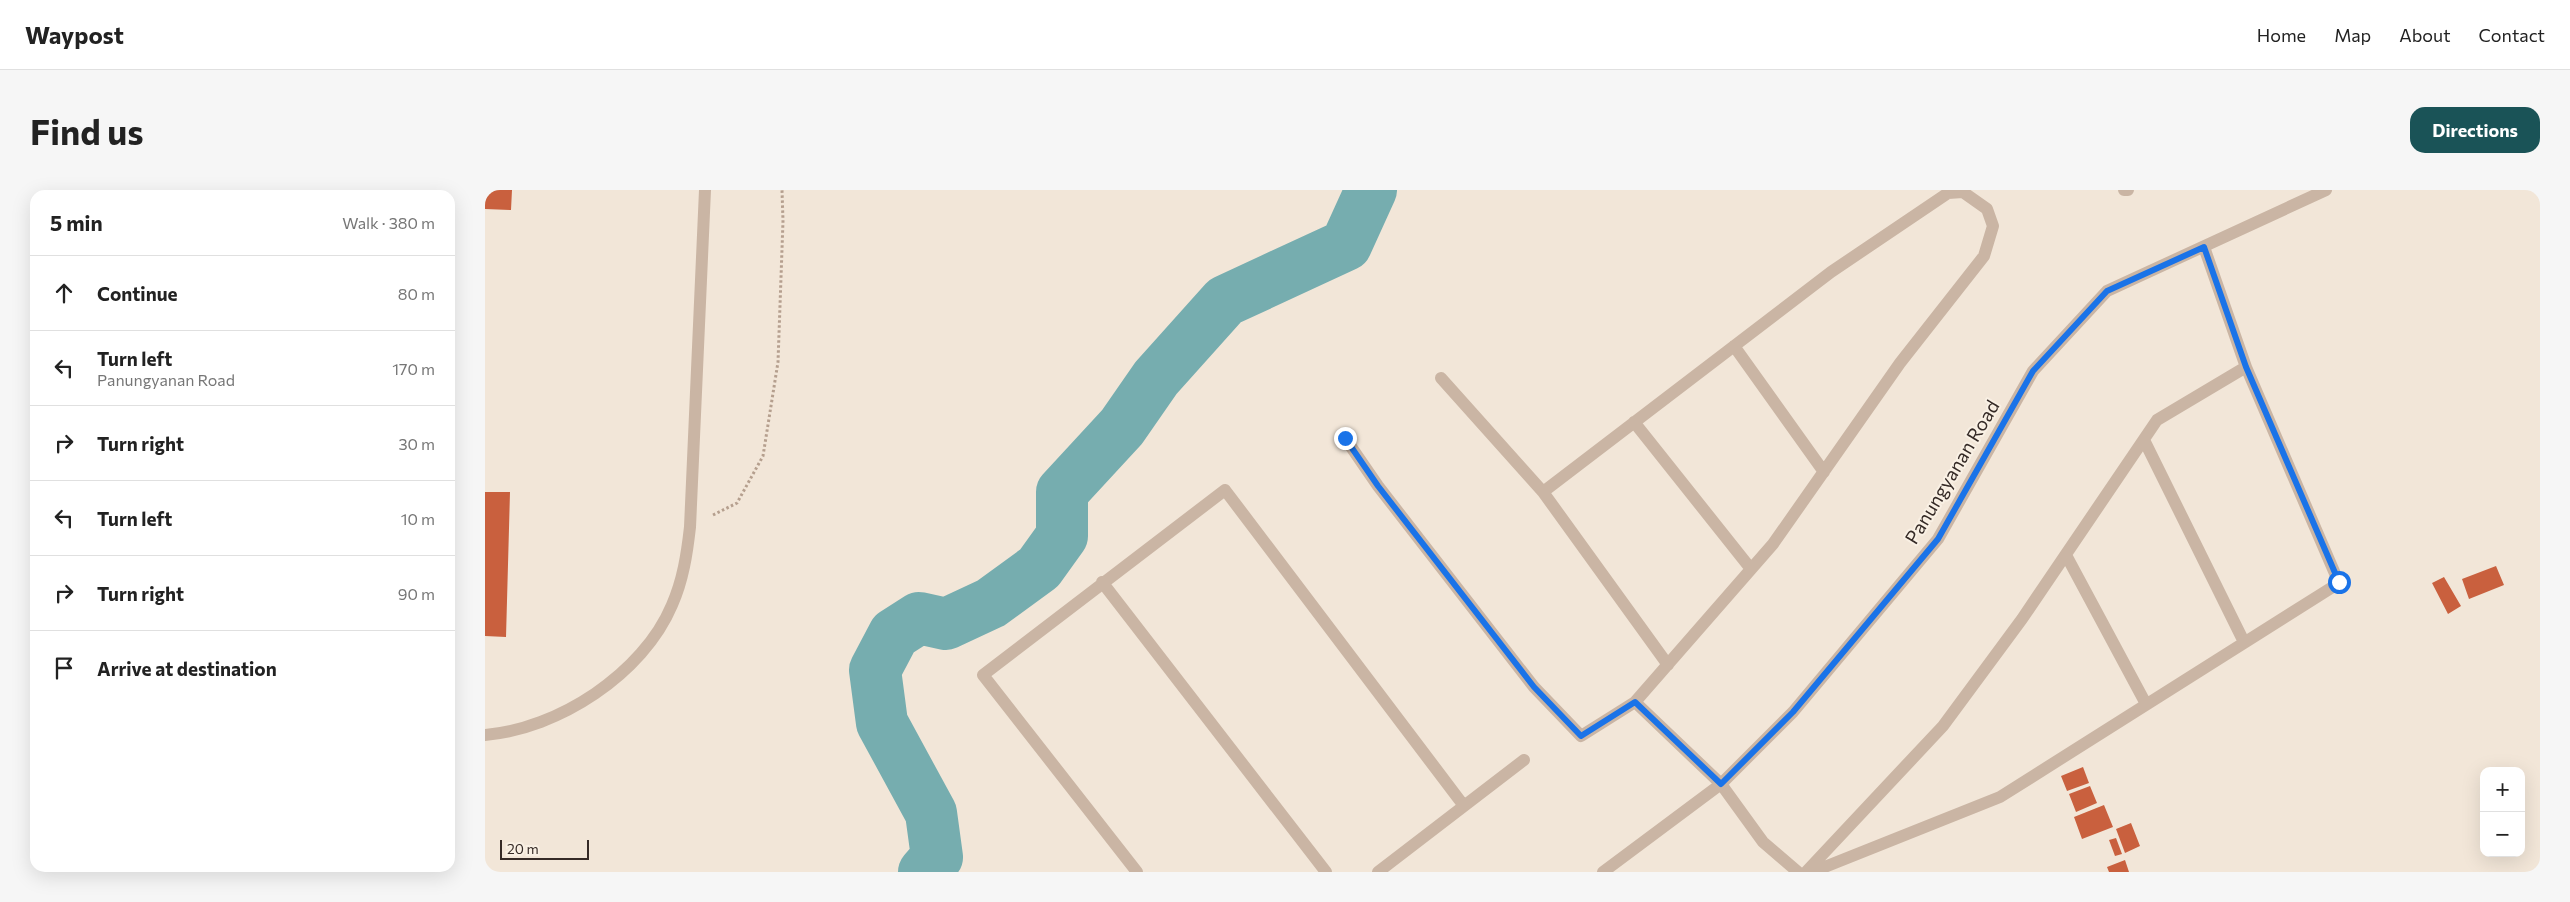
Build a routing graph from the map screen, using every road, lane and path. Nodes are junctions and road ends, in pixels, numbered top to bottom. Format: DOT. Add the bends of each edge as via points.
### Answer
graph roads {
  1 [pos="705,190"];
  2 [pos="782,190"];
  3 [pos="2326,190"];
  4 [pos="2204,247"];
  5 [pos="1734,346"];
  6 [pos="2246,367"];
  7 [pos="1441,378"];
  8 [pos="1634,422"];
  9 [pos="1345,438"];
  10 [pos="2144,440"];
  11 [pos="1824,472"];
  12 [pos="1543,492"];
  13 [pos="690,527"];
  14 [pos="2065,555"];
  15 [pos="1751,569"];
  16 [pos="1103,582"];
  17 [pos="2244,642"];
  18 [pos="1668,665"];
  19 [pos="1635,702"];
  20 [pos="2146,704"];
  21 [pos="485,735"];
  22 [pos="1525,760"];
  23 [pos="1721,784"];
  24 [pos="1464,806"];
  25 [pos="1137,872"];
  26 [pos="1326,872"];
  27 [pos="1378,872"];
  28 [pos="1603,872"];
  29 [pos="1797,872"];
  30 [pos="1806,872"];
  31 [pos="1813,872"];
  1 -- 13 [label="street"];
  2 -- 13 [label="path" via="778,362 763,456 737,503"];
  3 -- 4 [label="street, Panungyanan Road"];
  4 -- 6 [label="street"];
  4 -- 23 [label="street, Panungyanan Road" via="2107,291 2033,371 1938,539 1793,712"];
  5 -- 8 [label="street"];
  5 -- 11 [label="street"];
  5 -- 11 [label="street" via="1831,272 1948,193 1963,192 1987,210 1993,226 1984,256 1900,362"];
  6 -- 10 [label="street" via="2157,420"];
  6 -- 17 [label="street" via="2339,582"];
  7 -- 12 [label="street"];
  8 -- 12 [label="street"];
  8 -- 15 [label="street"];
  9 -- 19 [label="street" via="1378,486 1534,687 1581,736"];
  10 -- 14 [label="street"];
  10 -- 17 [label="street"];
  11 -- 15 [label="street" via="1773,544"];
  12 -- 18 [label="street"];
  13 -- 21 [label="street" via="682,578 672,606 643,650 597,692 571,708 525,728"];
  14 -- 20 [label="street"];
  14 -- 30 [label="street" via="1943,726"];
  15 -- 18 [label="street"];
  16 -- 24 [label="street" via="1225,490"];
  16 -- 25 [label="street" via="983,675"];
  16 -- 26 [label="street"];
  17 -- 20 [label="street"];
  18 -- 19 [label="street"];
  19 -- 23 [label="street"];
  20 -- 31 [label="street" via="2000,796"];
  22 -- 24 [label="street"];
  23 -- 28 [label="street, Panungyanan Road"];
  23 -- 29 [label="street" via="1763,842"];
  24 -- 27 [label="street"];
}
